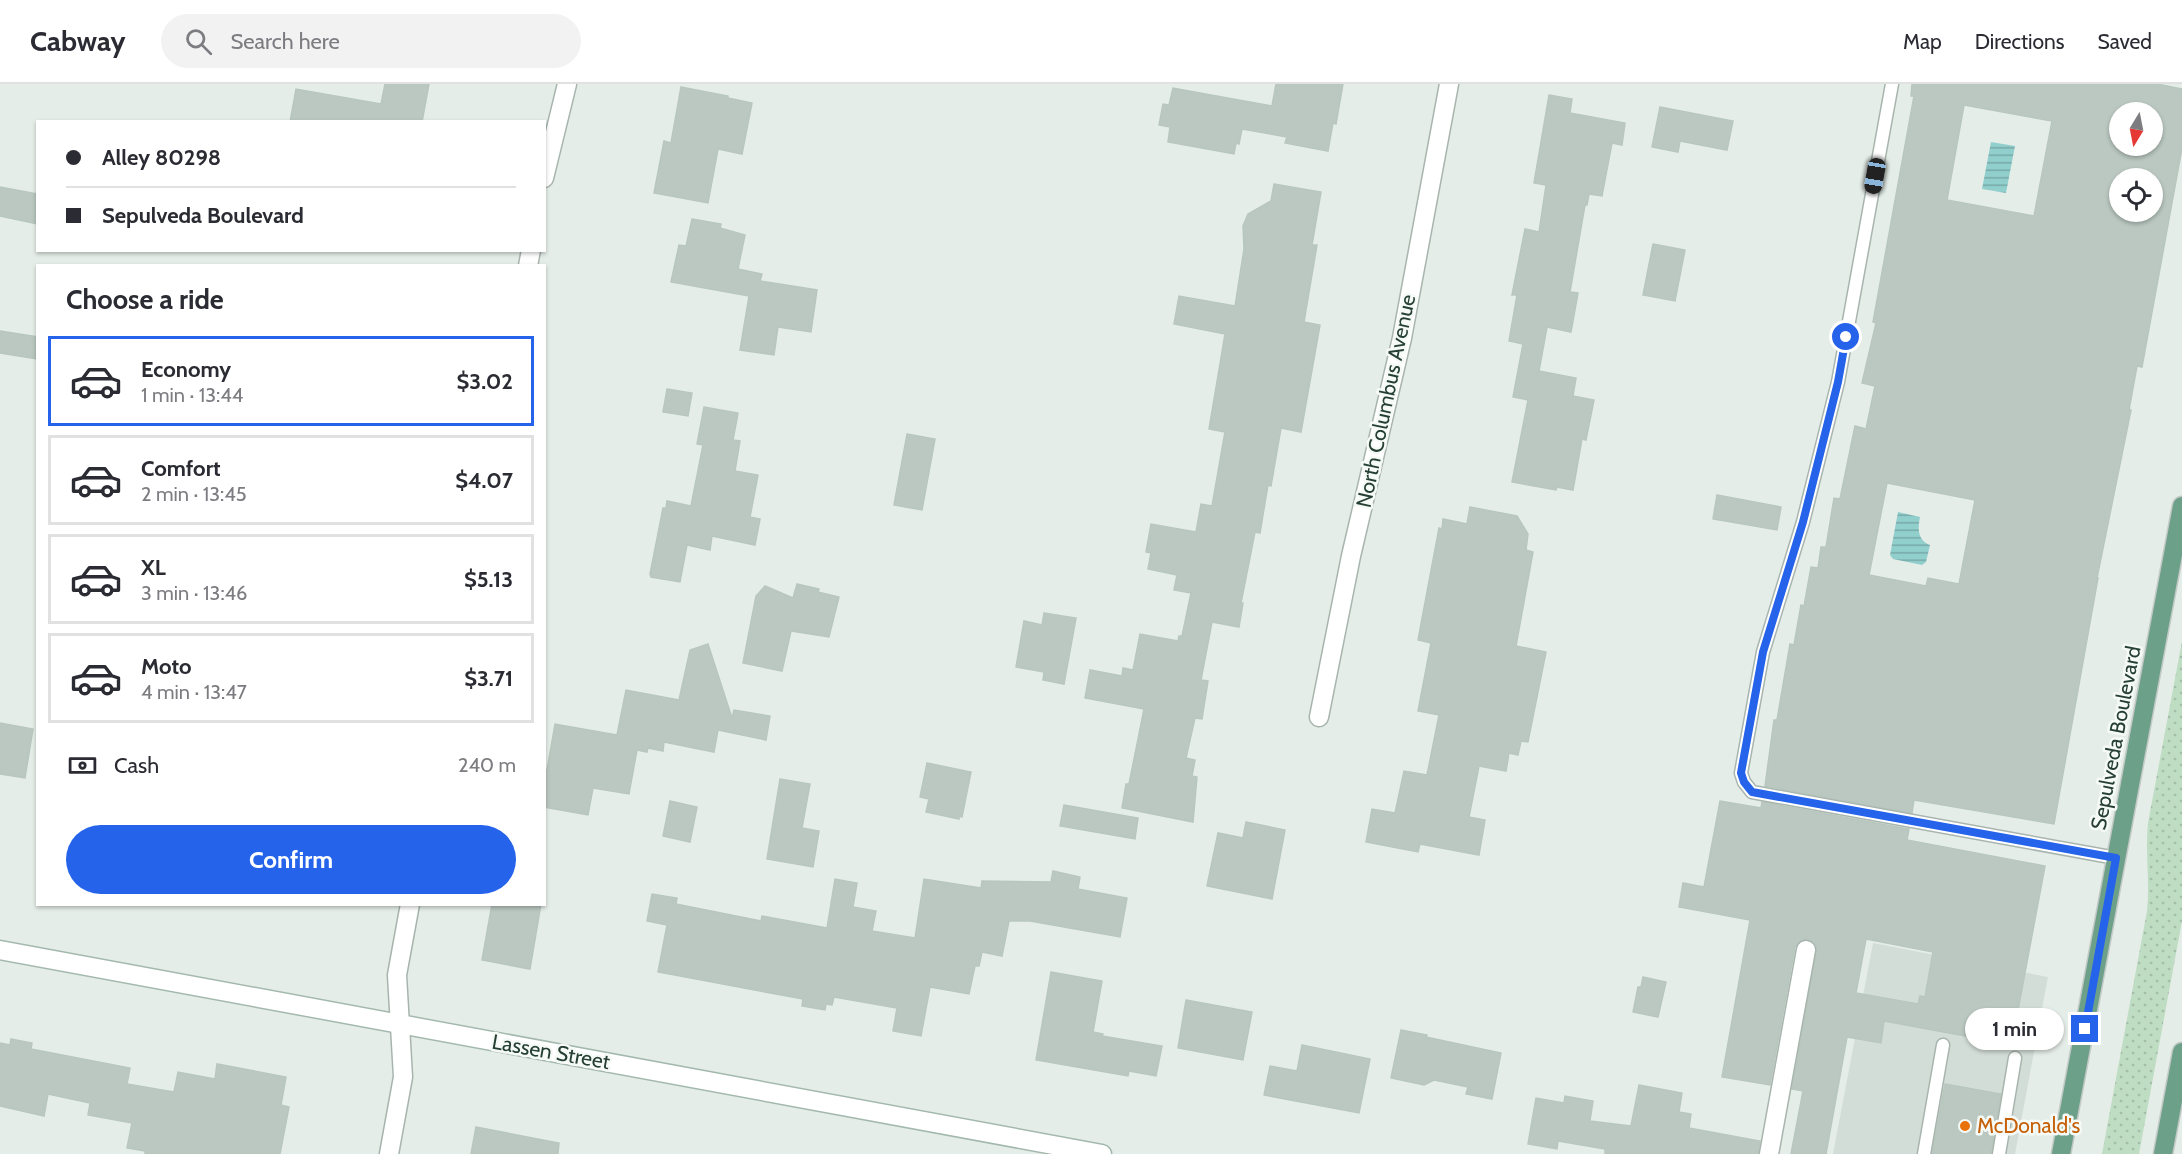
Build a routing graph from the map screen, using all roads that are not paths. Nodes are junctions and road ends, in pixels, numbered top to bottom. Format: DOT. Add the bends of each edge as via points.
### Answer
graph roads {
  1 [pos="567,84"];
  2 [pos="1449,84"];
  3 [pos="1892,84"];
  4 [pos="546,170"];
  5 [pos="2182,506"];
  6 [pos="2179,536"];
  7 [pos="1319,717"];
  8 [pos="2116,858"];
  9 [pos="410,906"];
  10 [pos="0,950"];
  11 [pos="1806,950"];
  12 [pos="400,1024"];
  13 [pos="1943,1045"];
  14 [pos="2182,1052"];
  15 [pos="2015,1058"];
  16 [pos="389,1154"];
  17 [pos="1102,1154"];
  18 [pos="1769,1154"];
  19 [pos="1924,1154"];
  20 [pos="1999,1154"];
  21 [pos="2061,1154"];
  22 [pos="2163,1154"];
  1 -- 4 [label="street"];
  2 -- 7 [label="street, North Columbus Avenue" via="1401,338"];
  3 -- 8 [label="lane" via="1838,382 1803,522 1763,652 1741,773 1752,792"];
  5 -- 6 [label="main road, Sepulveda Boulevard"];
  6 -- 8 [label="main road, Sepulveda Boulevard"];
  8 -- 21 [label="main road, Sepulveda Boulevard"];
  9 -- 12 [label="street" via="397,975"];
  10 -- 12 [label="street, Lassen Street"];
  11 -- 18 [label="street"];
  12 -- 16 [label="street" via="403,1077"];
  12 -- 17 [label="street, Lassen Street"];
  13 -- 19 [label="lane"];
  14 -- 22 [label="main road"];
  15 -- 20 [label="lane"];
}
